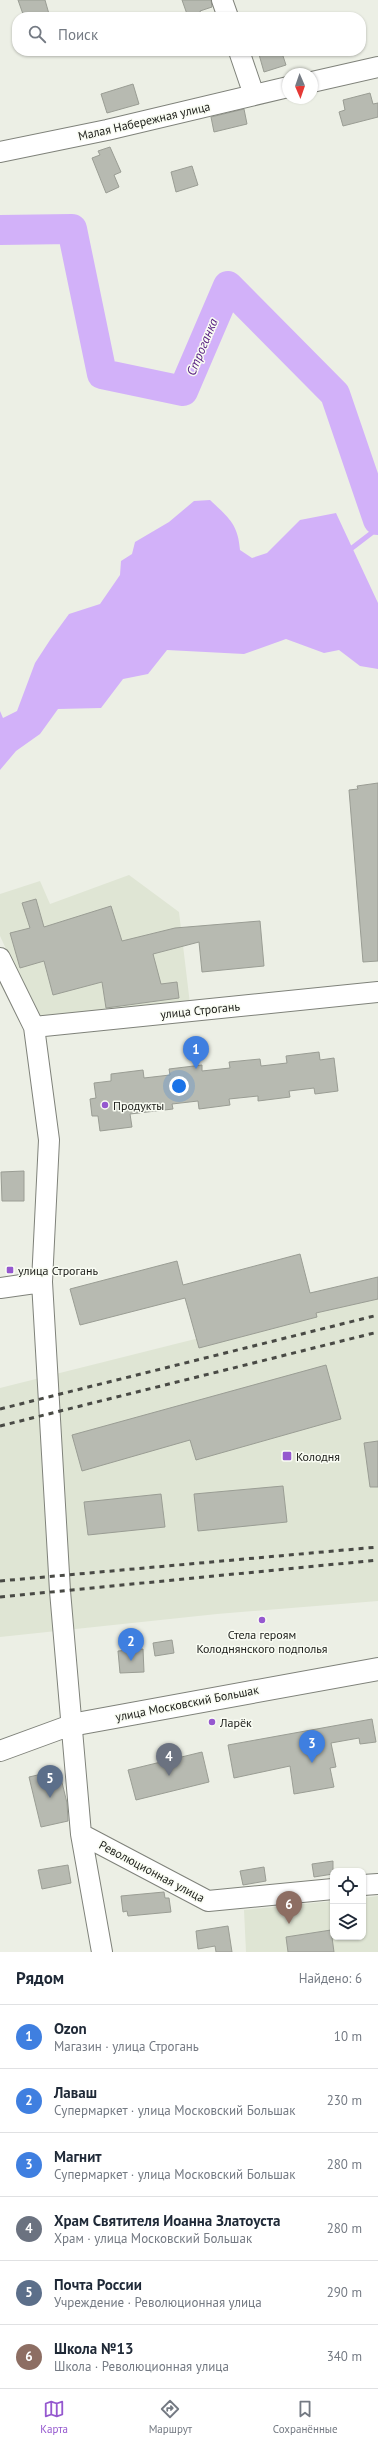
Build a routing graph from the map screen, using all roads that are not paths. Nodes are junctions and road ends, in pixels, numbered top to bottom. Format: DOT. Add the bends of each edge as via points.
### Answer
graph roads {
  1 [pos="222,0"];
  2 [pos="226,12"];
  3 [pos="241,56"];
  4 [pos="378,67"];
  5 [pos="318,81"];
  6 [pos="282,88"];
  7 [pos="254,95"];
  8 [pos="0,152"];
  9 [pos="0,958"];
  10 [pos="378,992"];
  11 [pos="34,1027"];
  12 [pos="42,1282"];
  13 [pos="0,1288"];
  14 [pos="378,1669"];
  15 [pos="71,1725"];
  16 [pos="0,1750"];
  17 [pos="81,1834"];
  18 [pos="378,1884"];
  19 [pos="366,1886"];
  20 [pos="330,1888"];
  21 [pos="102,1952"];
  1 -- 2 [label="street"];
  3 -- 7 [label="street"];
  4 -- 5 [label="street"];
  6 -- 7 [label="street, Малая Набережная улица"];
  7 -- 8 [label="street, Малая Набережная улица"];
  9 -- 11 [label="street"];
  10 -- 11 [label="street, улица Строгань"];
  11 -- 12 [label="street" via="49,1140"];
  12 -- 13 [label="street"];
  12 -- 15 [label="street" via="60,1591"];
  14 -- 15 [label="street, улица Московский Большак"];
  15 -- 16 [label="street, улица Московский Большак"];
  15 -- 17 [label="street" via="77,1766"];
  17 -- 20 [label="street, Революционная улица" via="208,1901"];
  17 -- 21 [label="street"];
  18 -- 19 [label="street"];
}
